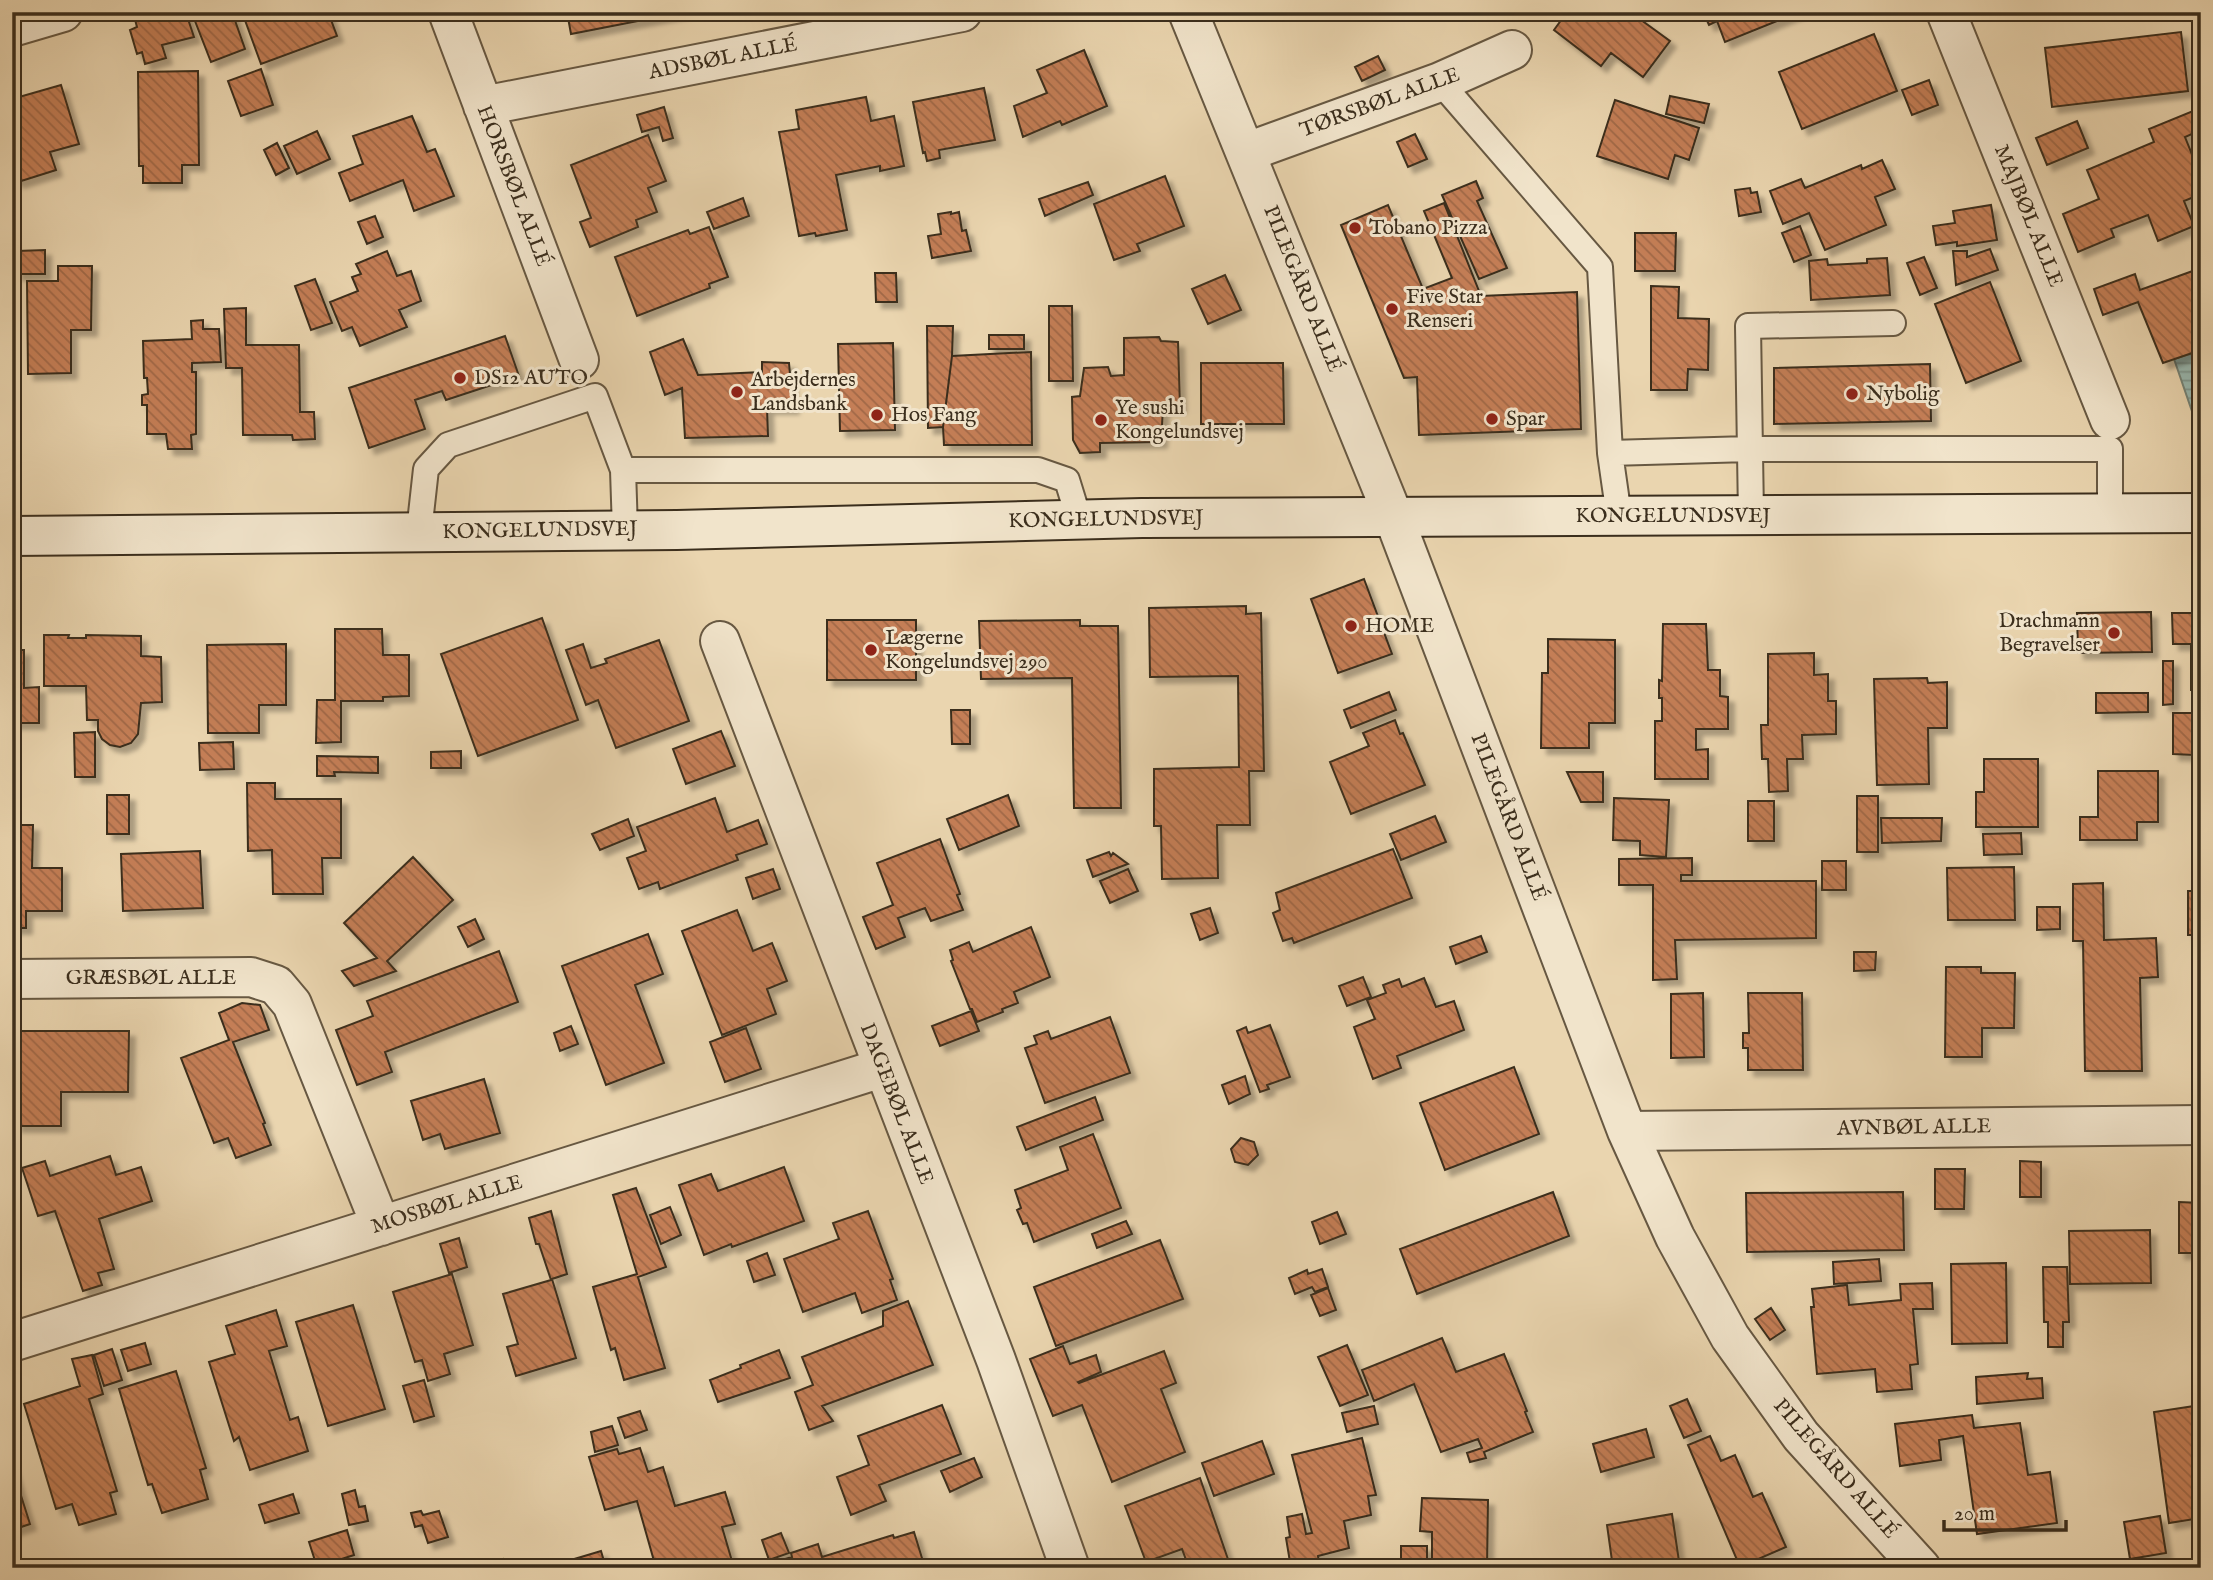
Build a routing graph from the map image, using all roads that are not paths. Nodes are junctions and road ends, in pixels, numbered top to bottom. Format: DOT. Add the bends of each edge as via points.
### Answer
graph roads {
  1 [pos="63,12"];
  2 [pos="449,12"];
  3 [pos="962,12"];
  4 [pos="1188,12"];
  5 [pos="1946,12"];
  6 [pos="12,27"];
  7 [pos="1512,50"];
  8 [pos="1440,82"];
  9 [pos="483,106"];
  10 [pos="1247,152"];
  11 [pos="1892,323"];
  12 [pos="579,360"];
  13 [pos="2110,420"];
  14 [pos="1749,449"];
  15 [pos="1610,453"];
  16 [pos="623,470"];
  17 [pos="2201,513"];
  18 [pos="2110,514"];
  19 [pos="1751,515"];
  20 [pos="1619,516"];
  21 [pos="1394,518"];
  22 [pos="1079,519"];
  23 [pos="625,530"];
  24 [pos="419,532"];
  25 [pos="12,536"];
  26 [pos="720,641"];
  27 [pos="12,979"];
  28 [pos="882,1068"];
  29 [pos="2201,1125"];
  30 [pos="1627,1131"];
  31 [pos="381,1226"];
  32 [pos="12,1342"];
  33 [pos="1070,1568"];
  34 [pos="1921,1568"];
  1 -- 6 [label="street"];
  2 -- 9 [label="street, HORSBØL ALLÉ"];
  3 -- 9 [label="street, ADSBØL ALLÉ"];
  4 -- 10 [label="street, PILEGÅRD ALLÉ"];
  5 -- 13 [label="street, MAJBØL ALLE"];
  7 -- 8 [label="street, TØRSBØL ALLE"];
  8 -- 10 [label="street, TØRSBØL ALLE"];
  8 -- 15 [label="lane" via="1600,267"];
  9 -- 12 [label="street, HORSBØL ALLÉ"];
  10 -- 21 [label="street, PILEGÅRD ALLÉ"];
  11 -- 14 [label="lane" via="1748,326"];
  14 -- 15 [label="lane"];
  14 -- 18 [label="lane" via="2110,449"];
  14 -- 19 [label="lane"];
  15 -- 20 [label="lane"];
  16 -- 22 [label="lane" via="1038,470 1067,480"];
  16 -- 23 [label="lane"];
  16 -- 24 [label="lane" via="595,396 448,445 426,470"];
  17 -- 18 [label="street, KONGELUNDSVEJ"];
  18 -- 19 [label="street, KONGELUNDSVEJ"];
  19 -- 20 [label="street, KONGELUNDSVEJ"];
  20 -- 21 [label="street, KONGELUNDSVEJ"];
  21 -- 22 [label="street, KONGELUNDSVEJ"];
  21 -- 30 [label="street, PILEGÅRD ALLÉ"];
  22 -- 23 [label="street, KONGELUNDSVEJ"];
  23 -- 24 [label="street, KONGELUNDSVEJ"];
  24 -- 25 [label="street, KONGELUNDSVEJ"];
  26 -- 28 [label="street, DAGEBØL ALLE"];
  27 -- 31 [label="street, GRÆSBØL ALLE" via="251,977 276,985 292,1004"];
  28 -- 31 [label="street, MOSBØL ALLE"];
  28 -- 33 [label="street, DAGEBØL ALLE" via="996,1360"];
  29 -- 30 [label="street, AVNBØL ALLE"];
  30 -- 34 [label="street, PILEGÅRD ALLÉ" via="1675,1237 1730,1337 1801,1436"];
  31 -- 32 [label="street, MOSBØL ALLE"];
}
